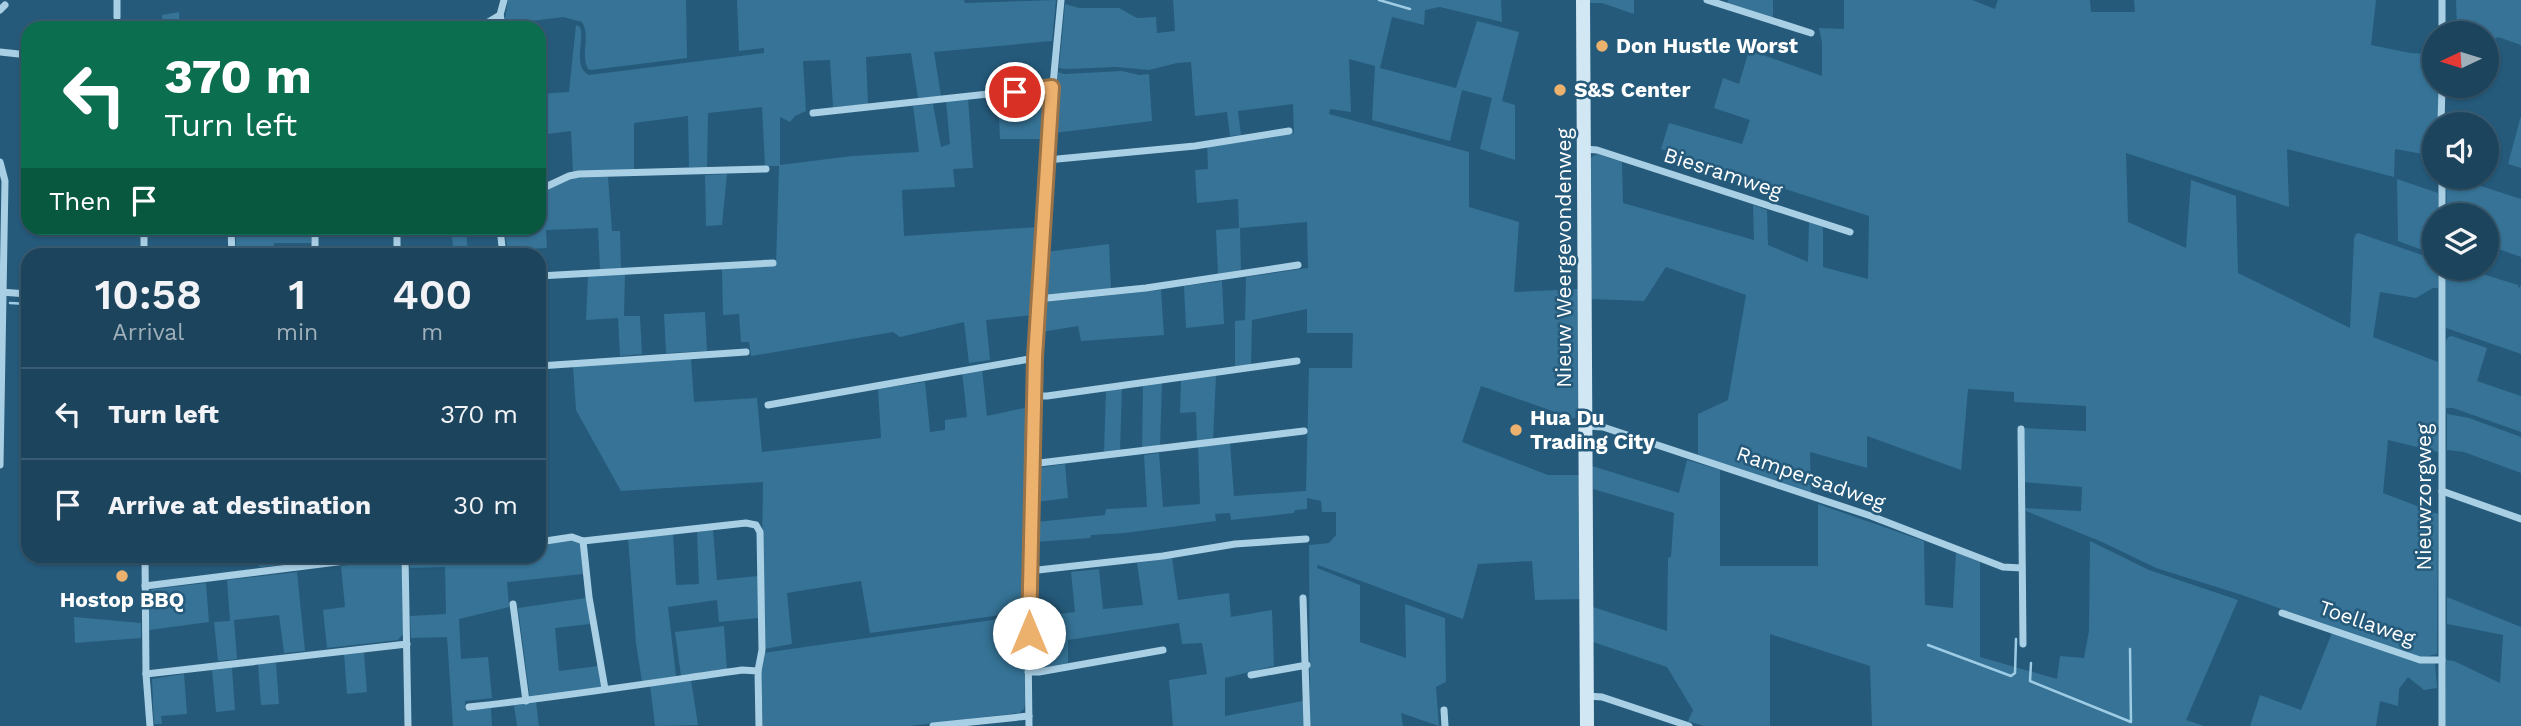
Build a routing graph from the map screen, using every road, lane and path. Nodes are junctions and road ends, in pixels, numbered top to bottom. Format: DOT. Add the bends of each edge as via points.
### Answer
graph roads {
  1 [pos="117,0"];
  2 [pos="504,0"];
  3 [pos="1061,0"];
  4 [pos="1583,0"];
  5 [pos="1707,0"];
  6 [pos="2442,0"];
  7 [pos="500,15"];
  8 [pos="117,17"];
  9 [pos="490,21"];
  10 [pos="501,21"];
  11 [pos="2442,21"];
  12 [pos="1811,33"];
  13 [pos="0,52"];
  14 [pos="21,54"];
  15 [pos="1052,87"];
  16 [pos="813,113"];
  17 [pos="1289,131"];
  18 [pos="1584,149"];
  19 [pos="1047,160"];
  20 [pos="0,163"];
  21 [pos="766,169"];
  22 [pos="546,187"];
  23 [pos="1850,232"];
  24 [pos="774,262"];
  25 [pos="1298,265"];
  26 [pos="546,276"];
  27 [pos="2442,280"];
  28 [pos="1,292"];
  29 [pos="21,293"];
  30 [pos="1038,299"];
  31 [pos="746,352"];
  32 [pos="1035,358"];
  33 [pos="1297,361"];
  34 [pos="546,366"];
  35 [pos="1034,396"];
  36 [pos="768,405"];
  37 [pos="1586,426"];
  38 [pos="2021,429"];
  39 [pos="1304,431"];
  40 [pos="1031,464"];
  41 [pos="0,465"];
  42 [pos="2442,491"];
  43 [pos="2521,519"];
  44 [pos="1306,540"];
  45 [pos="546,541"];
  46 [pos="583,541"];
  47 [pos="145,563"];
  48 [pos="329,563"];
  49 [pos="405,563"];
  50 [pos="2022,568"];
  51 [pos="1029,571"];
  52 [pos="145,586"];
  53 [pos="1303,598"];
  54 [pos="513,604"];
  55 [pos="2282,613"];
  56 [pos="407,644"];
  57 [pos="2024,644"];
  58 [pos="1163,650"];
  59 [pos="2442,660"];
  60 [pos="1307,665"];
  61 [pos="758,671"];
  62 [pos="1028,672"];
  63 [pos="146,674"];
  64 [pos="1251,675"];
  65 [pos="605,689"];
  66 [pos="1587,696"];
  67 [pos="526,701"];
  68 [pos="468,707"];
  69 [pos="1444,710"];
  70 [pos="1029,716"];
  71 [pos="150,726"];
  72 [pos="408,726"];
  73 [pos="759,726"];
  74 [pos="933,726"];
  75 [pos="1029,726"];
  76 [pos="1307,726"];
  77 [pos="1445,726"];
  78 [pos="1587,726"];
  79 [pos="1689,726"];
  80 [pos="2442,726"];
  1 -- 8 [label="street"];
  2 -- 7 [label="street"];
  3 -- 15 [label="street"];
  4 -- 18 [label="street, Nieuw Weergevondenweg"];
  5 -- 12 [label="street"];
  6 -- 11 [label="street"];
  7 -- 9 [label="street"];
  7 -- 10 [label="street"];
  13 -- 14 [label="street"];
  15 -- 16 [label="street"];
  15 -- 19 [label="street"];
  17 -- 19 [label="street" via="1205,145"];
  18 -- 23 [label="street, Biesramweg"];
  18 -- 37 [label="street, Nieuw Weergevondenweg"];
  19 -- 30 [label="street"];
  20 -- 28 [label="street" via="5,181"];
  21 -- 22 [label="street" via="579,174"];
  24 -- 26 [label="street"];
  25 -- 30 [label="street"];
  27 -- 42 [label="street, Nieuwzorgweg"];
  28 -- 29 [label="street"];
  28 -- 41 [label="street"];
  30 -- 32 [label="street"];
  31 -- 34 [label="street"];
  32 -- 35 [label="street"];
  32 -- 36 [label="street"];
  33 -- 35 [label="street"];
  35 -- 40 [label="street"];
  37 -- 50 [label="street, Rampersadweg" via="1603,427 1703,459 2003,567"];
  37 -- 66 [label="street, Nieuw Weergevondenweg"];
  38 -- 50 [label="street"];
  39 -- 40 [label="street"];
  40 -- 51 [label="street"];
  42 -- 43 [label="street"];
  42 -- 59 [label="street, Nieuwzorgweg"];
  44 -- 51 [label="street" via="1235,544"];
  45 -- 46 [label="street" via="572,537"];
  46 -- 61 [label="street" via="755,525 760,532 762,650"];
  46 -- 65 [label="street"];
  47 -- 52 [label="street"];
  48 -- 52 [label="street"];
  49 -- 56 [label="street"];
  50 -- 57 [label="street"];
  51 -- 62 [label="street"];
  52 -- 63 [label="street"];
  53 -- 60 [label="street"];
  54 -- 67 [label="street"];
  55 -- 59 [label="street, Toellaweg" via="2420,660"];
  56 -- 63 [label="street"];
  56 -- 72 [label="street"];
  58 -- 62 [label="street"];
  59 -- 80 [label="street, Nieuwzorgweg"];
  60 -- 64 [label="street"];
  60 -- 76 [label="street"];
  61 -- 65 [label="street"];
  61 -- 73 [label="street"];
  62 -- 70 [label="street"];
  63 -- 71 [label="street"];
  65 -- 67 [label="street"];
  66 -- 78 [label="street, Nieuw Weergevondenweg"];
  66 -- 79 [label="street"];
  67 -- 68 [label="street"];
  69 -- 77 [label="street"];
  70 -- 74 [label="street"];
  70 -- 75 [label="street"];
}
